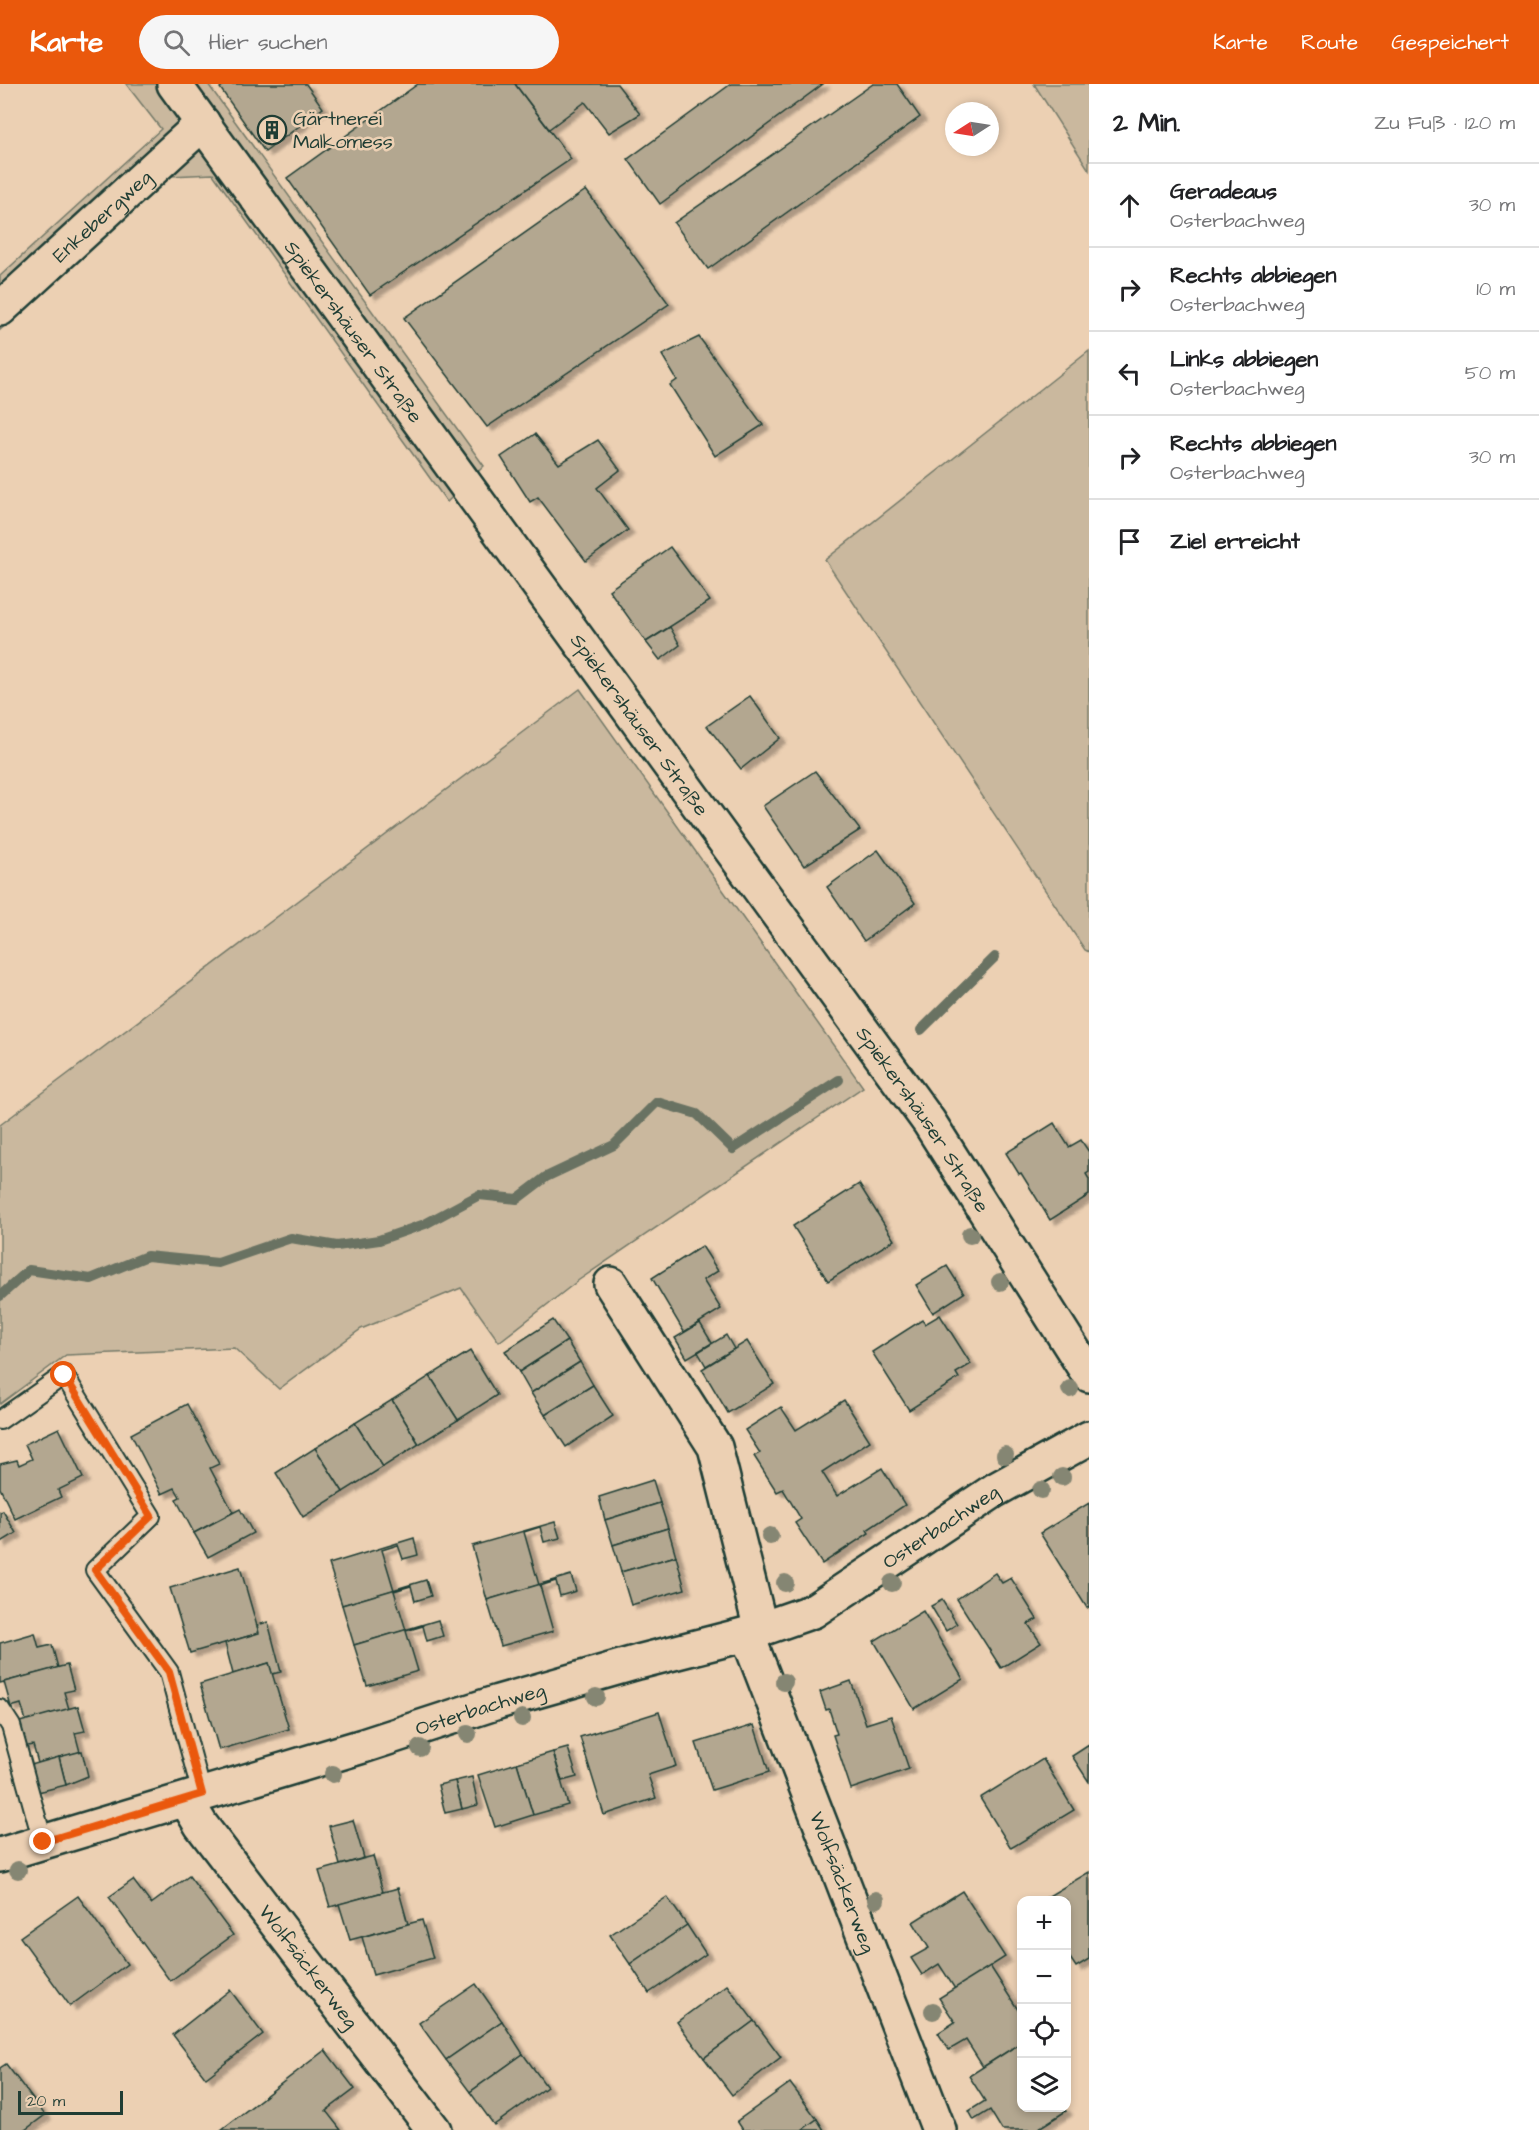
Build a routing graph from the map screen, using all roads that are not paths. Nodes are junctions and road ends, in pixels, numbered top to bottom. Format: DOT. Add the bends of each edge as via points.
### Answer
graph roads {
  1 [pos="174,84"];
  2 [pos="203,123"];
  3 [pos="0,309"];
  4 [pos="611,1284"];
  5 [pos="1089,1375"];
  6 [pos="0,1419"];
  7 [pos="1089,1438"];
  8 [pos="754,1632"];
  9 [pos="0,1709"];
  10 [pos="194,1797"];
  11 [pos="43,1842"];
  12 [pos="0,1855"];
  13 [pos="434,2130"];
  14 [pos="939,2130"];
  1 -- 2 [label="street, Spiekershäuser Straße"];
  2 -- 3 [label="street, Enkebergweg"];
  2 -- 5 [label="street, Spiekershäuser Straße" via="929,1122"];
  4 -- 8 [label="street" via="715,1447"];
  6 -- 10 [label="lane" via="64,1375 151,1516 95,1570 169,1672"];
  7 -- 8 [label="street, Osterbachweg" via="995,1490 813,1611"];
  8 -- 10 [label="street, Osterbachweg" via="498,1701"];
  8 -- 14 [label="street, Wolfsäckerweg"];
  9 -- 11 [label="lane" via="11,1726"];
  10 -- 11 [label="street, Osterbachweg"];
  10 -- 13 [label="street, Wolfsäckerweg" via="201,1825"];
  11 -- 12 [label="street, Osterbachweg"];
}
